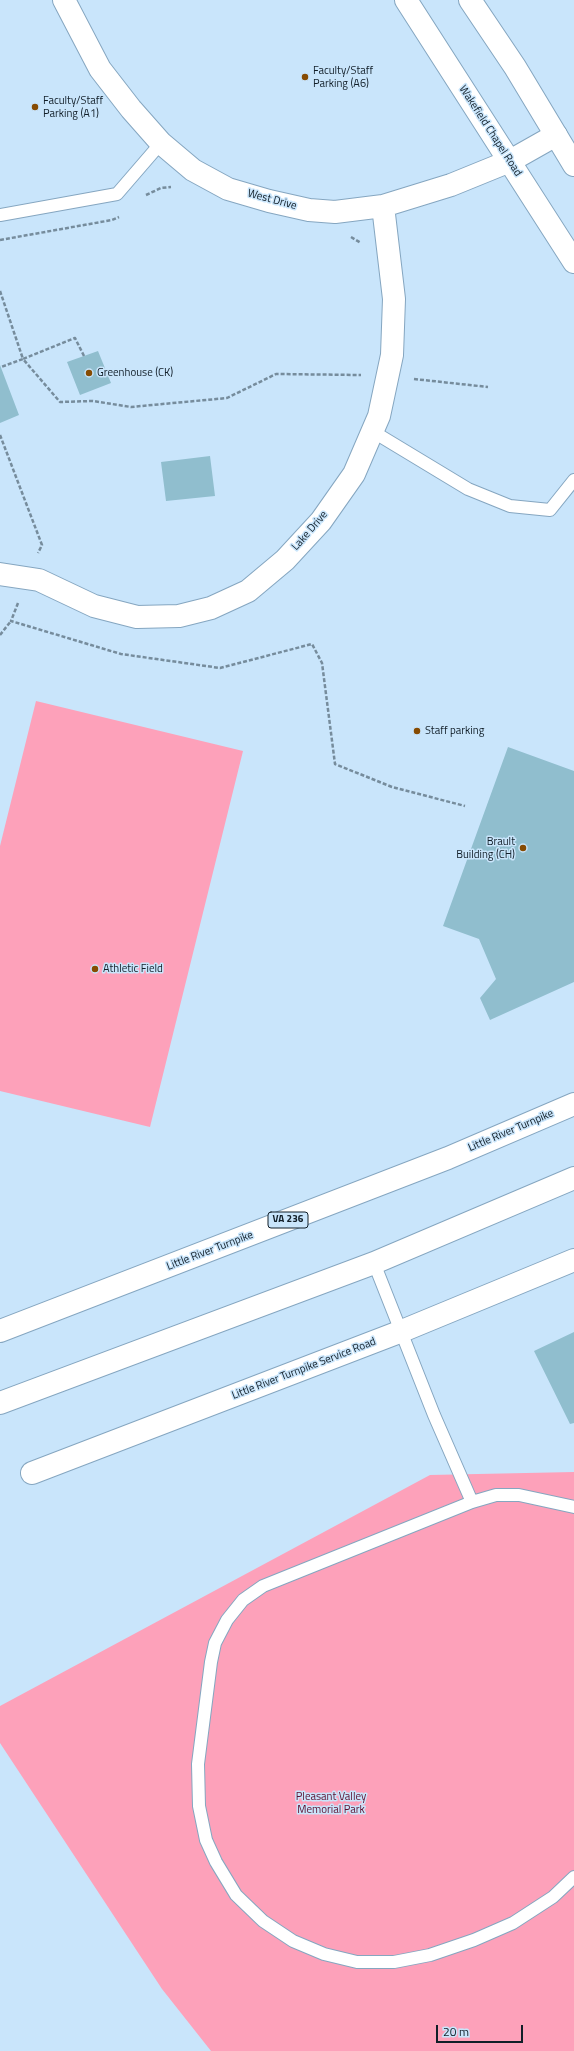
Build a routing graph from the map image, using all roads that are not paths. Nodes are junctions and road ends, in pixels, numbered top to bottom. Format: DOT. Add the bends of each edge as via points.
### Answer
graph roads {
  1 [pos="64,0"];
  2 [pos="406,0"];
  3 [pos="470,0"];
  4 [pos="556,135"];
  5 [pos="161,143"];
  6 [pos="510,161"];
  7 [pos="574,165"];
  8 [pos="383,206"];
  9 [pos="0,215"];
  10 [pos="574,262"];
  11 [pos="372,431"];
  12 [pos="574,480"];
  13 [pos="0,574"];
  14 [pos="574,1104"];
  15 [pos="574,1178"];
  16 [pos="574,1260"];
  17 [pos="374,1263"];
  18 [pos="0,1331"];
  19 [pos="402,1331"];
  20 [pos="0,1403"];
  21 [pos="32,1473"];
  22 [pos="472,1502"];
  23 [pos="574,1508"];
  24 [pos="574,1877"];
  1 -- 5 [label="street, West Drive" via="100,69"];
  2 -- 6 [label="street, Wakefield Chapel Road"];
  3 -- 4 [label="street"];
  4 -- 6 [label="street, West Drive"];
  4 -- 7 [label="street"];
  5 -- 8 [label="street, West Drive" via="193,170 228,188 269,201 309,210 335,212"];
  5 -- 9 [label="lane" via="117,194"];
  6 -- 8 [label="street, West Drive" via="451,185"];
  6 -- 10 [label="street, Wakefield Chapel Road"];
  8 -- 11 [label="street, Lake Drive" via="394,299 392,356"];
  11 -- 12 [label="lane" via="468,489 510,506 550,510"];
  11 -- 13 [label="street, Lake Drive" via="354,474 321,521 285,560 248,591 211,608 179,616 137,617 94,606 39,580"];
  14 -- 18 [label="street, Little River Turnpike / VA 236" via="440,1160"];
  15 -- 17 [label="street"];
  16 -- 19 [label="street, Little River Turnpike Service Road"];
  17 -- 19 [label="lane"];
  17 -- 20 [label="street"];
  19 -- 21 [label="street, Little River Turnpike Service Road"];
  19 -- 22 [label="lane" via="434,1415"];
  22 -- 23 [label="lane" via="496,1495 519,1495"];
  22 -- 24 [label="lane" via="263,1586 243,1600 227,1620 215,1644 211,1662 198,1764 199,1806 206,1840 236,1895 263,1921 299,1944 324,1954 357,1962 394,1962 430,1955 474,1940 513,1923 553,1897"];
}
